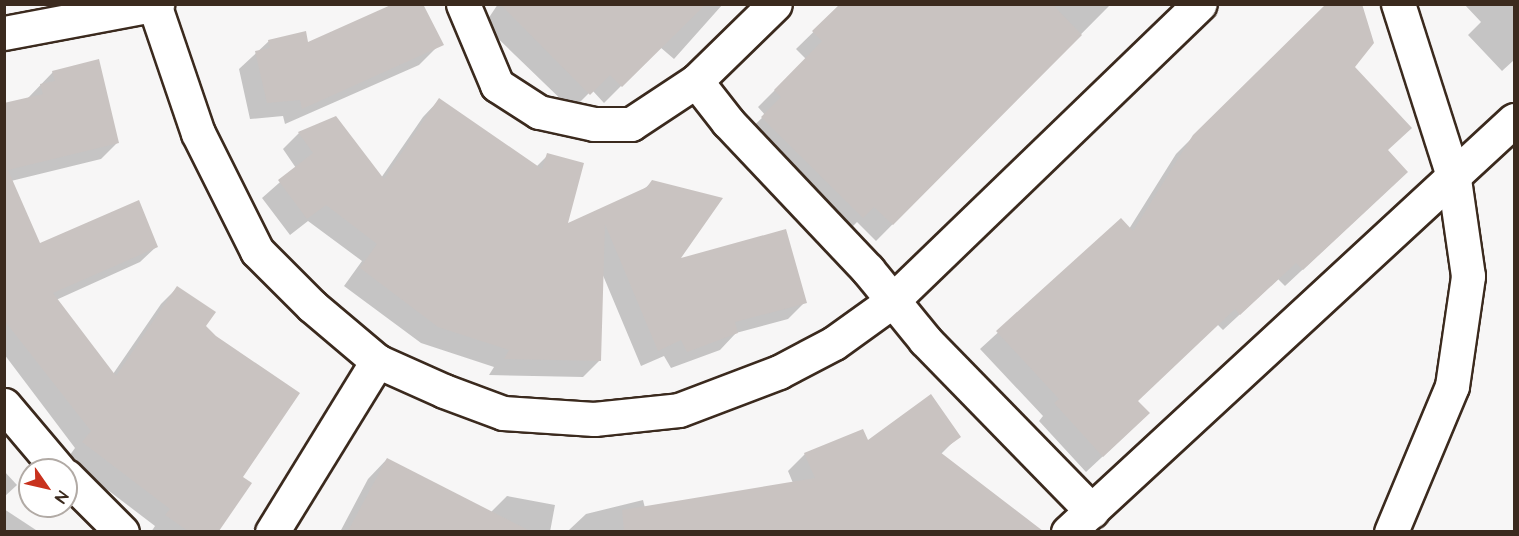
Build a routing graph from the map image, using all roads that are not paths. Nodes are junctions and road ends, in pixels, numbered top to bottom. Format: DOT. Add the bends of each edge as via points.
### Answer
graph roads {
  1 [pos="463,4"];
  2 [pos="775,4"];
  3 [pos="1200,4"];
  4 [pos="1398,4"];
  5 [pos="155,5"];
  6 [pos="4,33"];
  7 [pos="696,81"];
  8 [pos="1515,120"];
  9 [pos="1454,178"];
  10 [pos="891,302"];
  11 [pos="377,361"];
  12 [pos="4,405"];
  13 [pos="49,458"];
  14 [pos="78,489"];
  15 [pos="1080,521"];
  16 [pos="122,531"];
  17 [pos="272,531"];
  18 [pos="1391,531"];
  1 -- 7 [label="street" via="497,85 539,112 594,124 631,124"];
  2 -- 7 [label="street"];
  3 -- 10 [label="street"];
  4 -- 9 [label="street"];
  5 -- 6 [label="street"];
  5 -- 11 [label="street" via="198,133 257,251 312,306"];
  7 -- 10 [label="street" via="728,122 868,270"];
  8 -- 9 [label="street"];
  9 -- 15 [label="street"];
  9 -- 18 [label="street" via="1468,276 1452,386"];
  10 -- 11 [label="street" via="834,343 779,372 679,410 594,419 503,413"];
  10 -- 15 [label="street"];
  11 -- 17 [label="street"];
  12 -- 13 [label="street"];
  14 -- 16 [label="street"];
}
